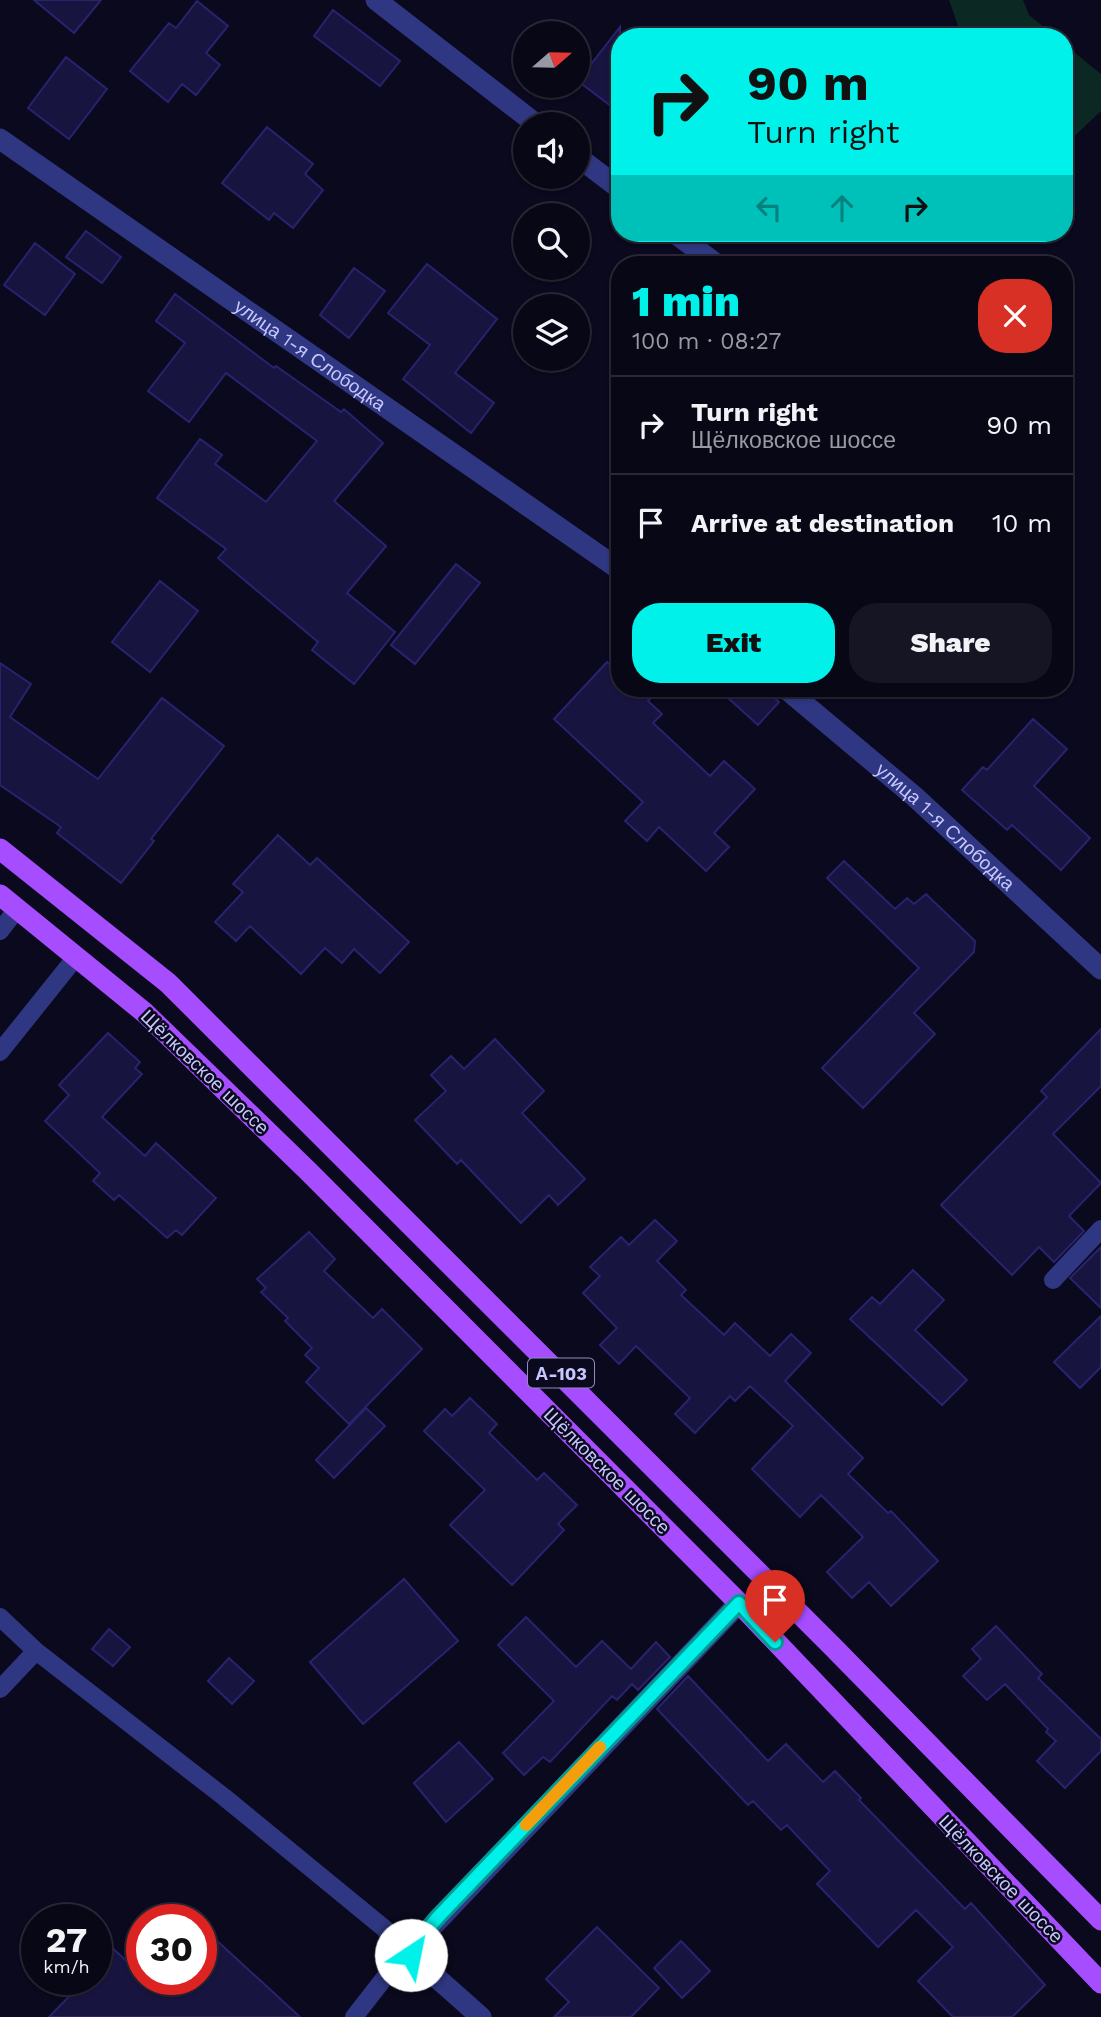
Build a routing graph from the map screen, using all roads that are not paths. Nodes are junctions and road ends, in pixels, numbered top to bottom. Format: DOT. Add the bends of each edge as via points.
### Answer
graph roads {
  1 [pos="376,0"];
  2 [pos="521,112"];
  3 [pos="0,139"];
  4 [pos="590,166"];
  5 [pos="611,182"];
  6 [pos="687,242"];
  7 [pos="705,256"];
  8 [pos="611,564"];
  9 [pos="796,697"];
  10 [pos="0,849"];
  11 [pos="0,895"];
  12 [pos="17,909"];
  13 [pos="0,931"];
  14 [pos="76,957"];
  15 [pos="1101,969"];
  16 [pos="0,1052"];
  17 [pos="1101,1229"];
  18 [pos="1053,1280"];
  19 [pos="739,1603"];
  20 [pos="0,1617"];
  21 [pos="36,1651"];
  22 [pos="0,1689"];
  23 [pos="1101,1920"];
  24 [pos="1101,1983"];
  25 [pos="354,2017"];
  26 [pos="481,2017"];
  1 -- 2 [label="street"];
  3 -- 8 [label="street, улица 1-я Слободка"];
  4 -- 5 [label="street"];
  6 -- 7 [label="street"];
  9 -- 15 [label="street, улица 1-я Слободка" via="914,796"];
  10 -- 23 [label="main road, Щёлковское шоссе / А-103" via="168,983"];
  11 -- 12 [label="main road, Щёлковское шоссе / А-103"];
  12 -- 13 [label="lane"];
  12 -- 14 [label="main road, Щёлковское шоссе / А-103"];
  14 -- 16 [label="lane"];
  14 -- 19 [label="main road, Щёлковское шоссе / А-103" via="145,1013 309,1172"];
  17 -- 18 [label="lane"];
  19 -- 24 [label="main road, Щёлковское шоссе / А-103"];
  19 -- 26 [label="street" via="410,1950"];
  20 -- 21 [label="lane"];
  21 -- 22 [label="lane"];
  21 -- 25 [label="lane" via="385,1930 400,1958"];
}
